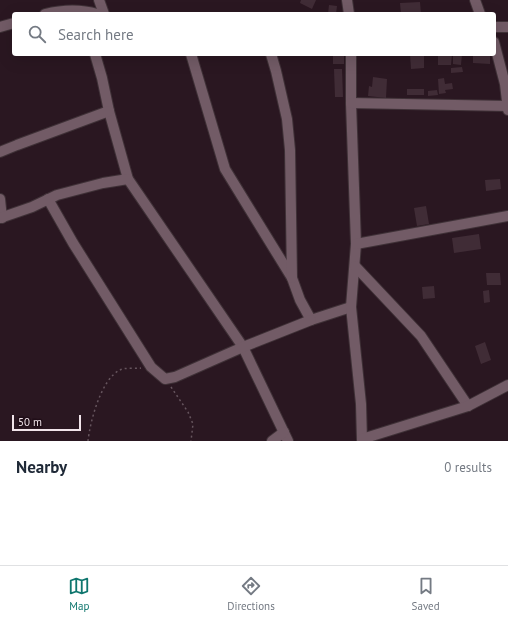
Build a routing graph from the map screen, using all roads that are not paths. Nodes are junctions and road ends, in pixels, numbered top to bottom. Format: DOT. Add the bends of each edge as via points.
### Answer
graph roads {
  1 [pos="99,0"];
  2 [pos="347,0"];
  3 [pos="475,0"];
  4 [pos="55,12"];
  5 [pos="90,12"];
  6 [pos="103,12"];
  7 [pos="349,12"];
  8 [pos="479,12"];
  9 [pos="12,24"];
  10 [pos="0,27"];
  11 [pos="496,27"];
  12 [pos="508,27"];
  13 [pos="496,50"];
  14 [pos="96,56"];
  15 [pos="192,56"];
  16 [pos="271,56"];
  17 [pos="351,56"];
  18 [pos="351,103"];
  19 [pos="508,106"];
  20 [pos="508,110"];
  21 [pos="109,111"];
  22 [pos="0,152"];
  23 [pos="128,179"];
  24 [pos="0,199"];
  25 [pos="48,199"];
  26 [pos="508,216"];
  27 [pos="1,218"];
  28 [pos="356,244"];
  29 [pos="355,266"];
  30 [pos="292,278"];
  31 [pos="351,307"];
  32 [pos="311,320"];
  33 [pos="243,347"];
  34 [pos="508,385"];
  35 [pos="468,406"];
  36 [pos="286,436"];
  37 [pos="362,440"];
  38 [pos="272,441"];
  1 -- 6 [label="street"];
  2 -- 7 [label="street"];
  3 -- 8 [label="street"];
  4 -- 5 [label="street"];
  9 -- 10 [label="street"];
  11 -- 12 [label="street"];
  13 -- 19 [label="street"];
  14 -- 21 [label="street"];
  15 -- 30 [label="street" via="225,169"];
  16 -- 30 [label="street" via="287,120 290,150"];
  17 -- 18 [label="street"];
  18 -- 19 [label="street"];
  18 -- 28 [label="street"];
  19 -- 20 [label="street"];
  21 -- 22 [label="street"];
  21 -- 23 [label="street"];
  23 -- 25 [label="street" via="103,183"];
  23 -- 33 [label="street"];
  24 -- 27 [label="street"];
  25 -- 27 [label="street"];
  25 -- 33 [label="street" via="151,367 166,379"];
  26 -- 28 [label="street"];
  28 -- 29 [label="street"];
  29 -- 31 [label="street"];
  29 -- 35 [label="street" via="421,336"];
  30 -- 32 [label="street"];
  31 -- 32 [label="street"];
  31 -- 37 [label="street"];
  32 -- 33 [label="street"];
  33 -- 36 [label="street"];
  34 -- 35 [label="street"];
  35 -- 37 [label="street"];
  36 -- 38 [label="street"];
}
